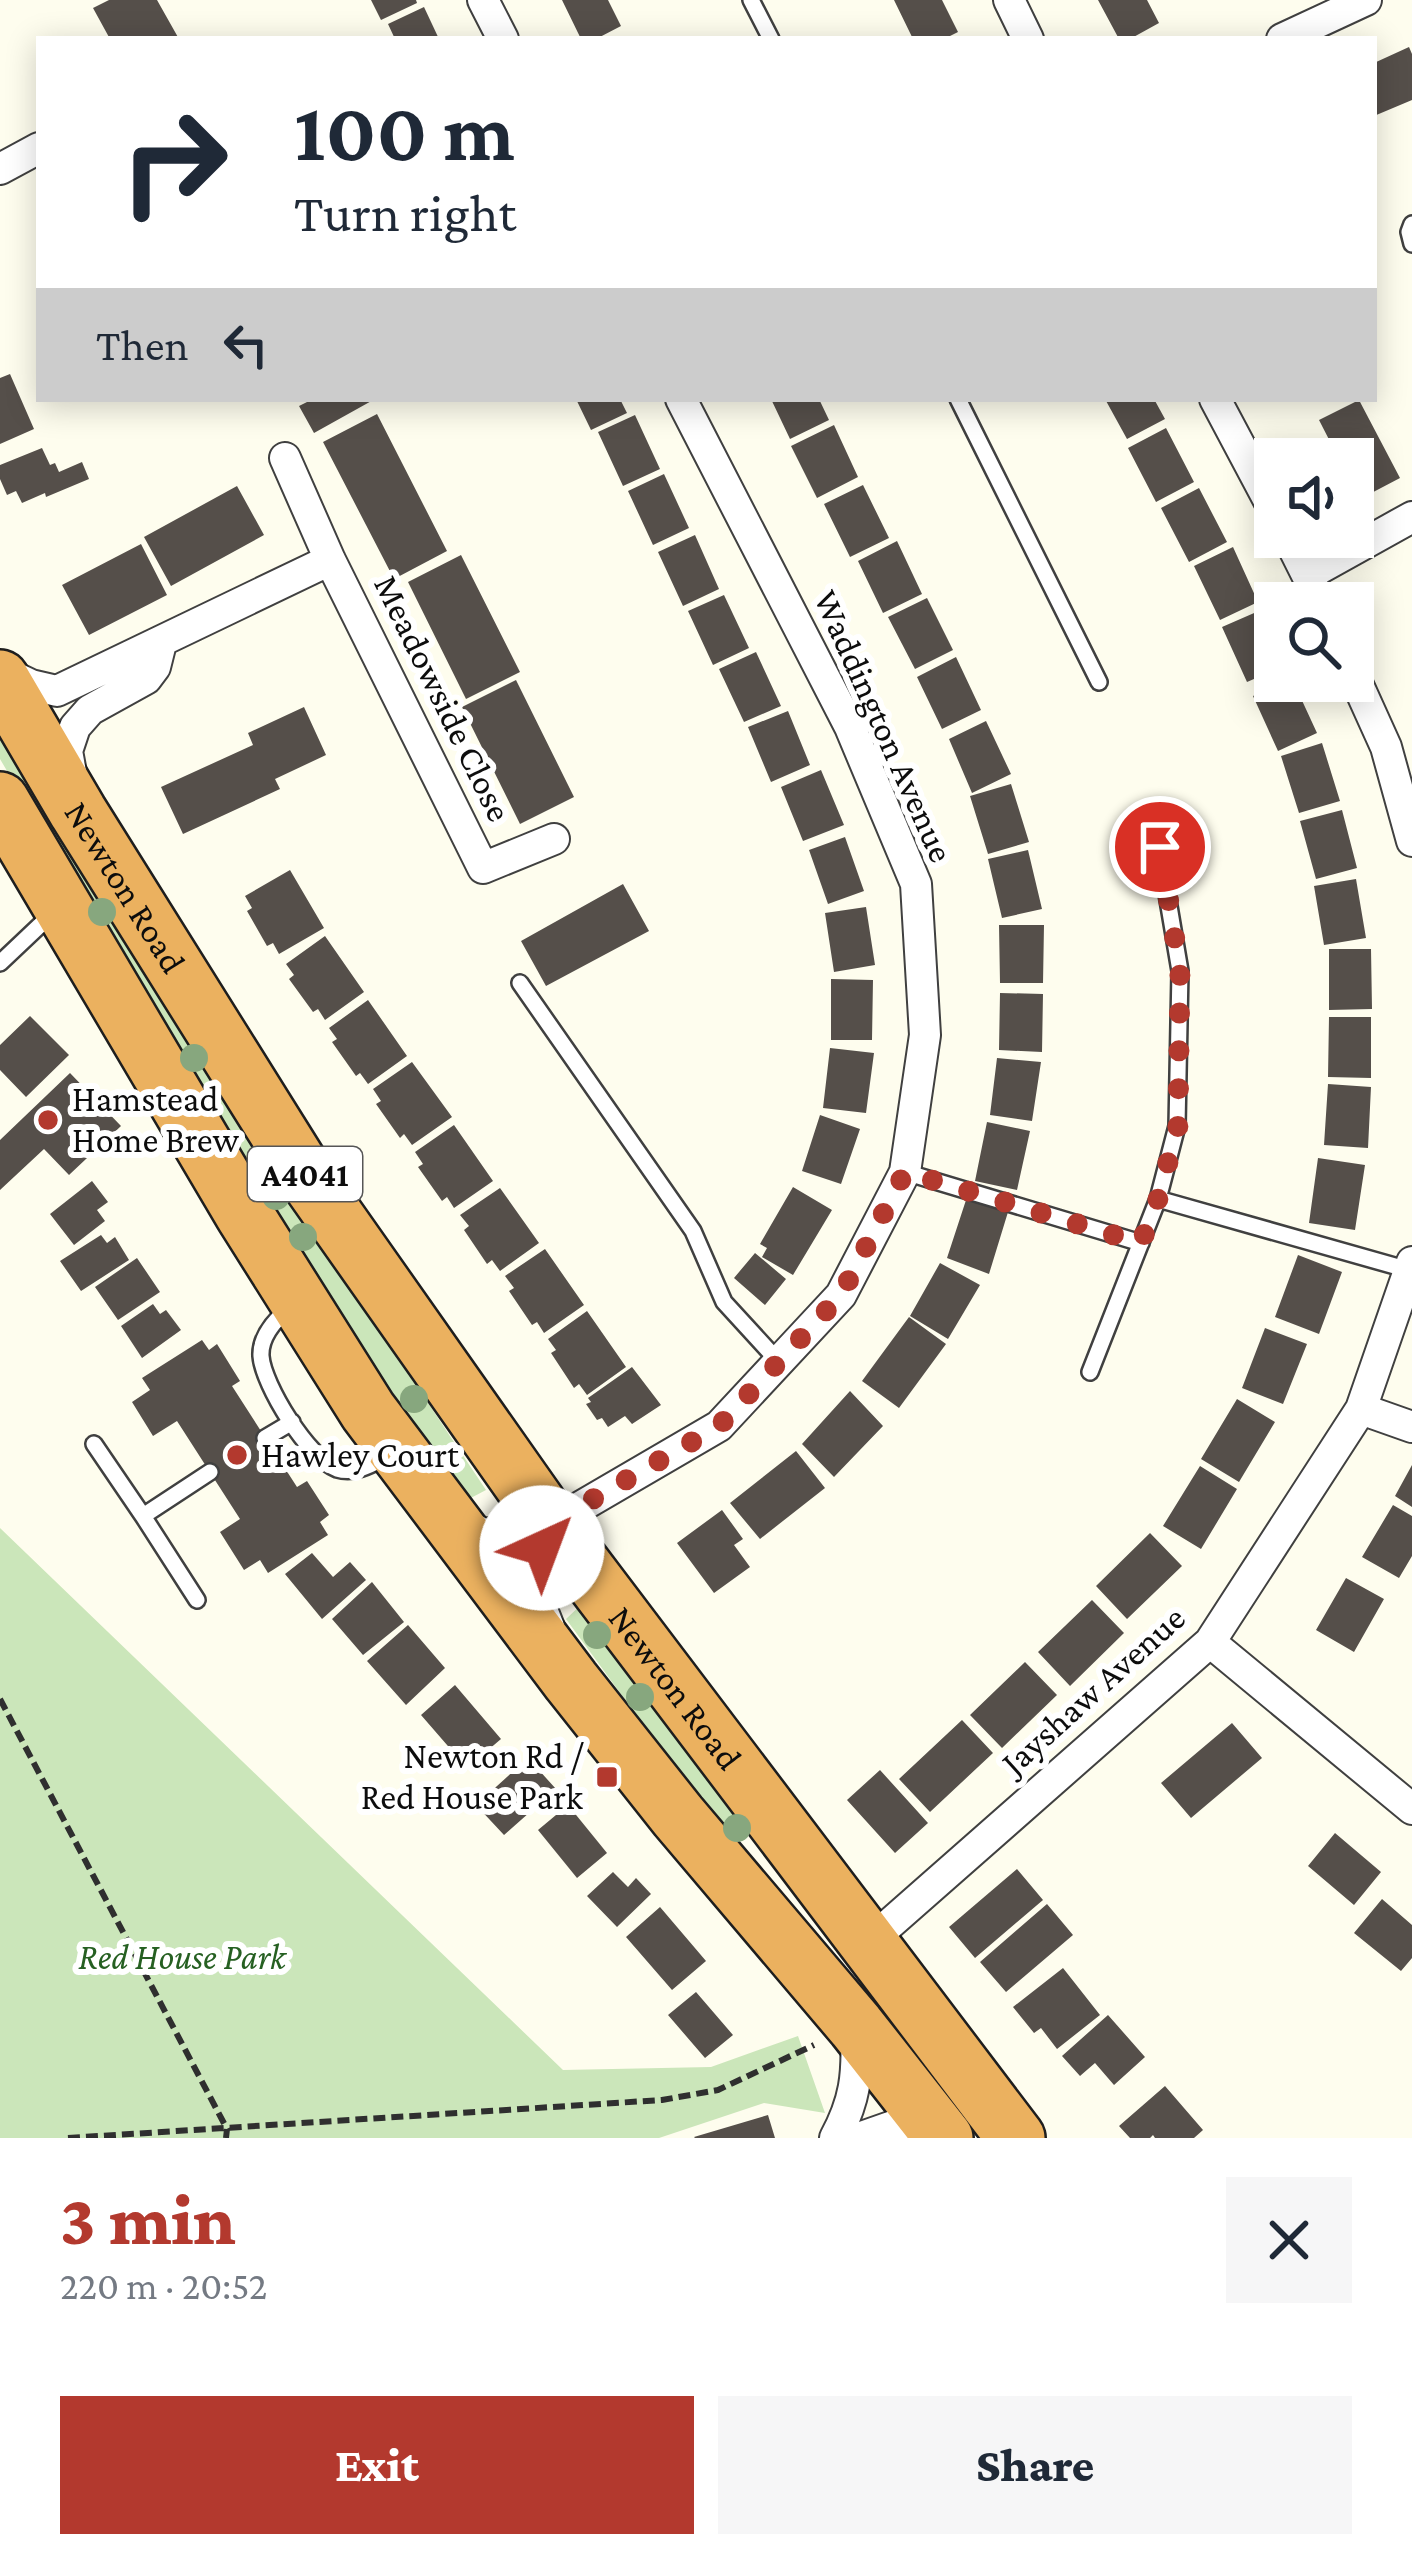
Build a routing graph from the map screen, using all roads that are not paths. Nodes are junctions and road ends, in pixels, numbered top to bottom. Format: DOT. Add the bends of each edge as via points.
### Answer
graph roads {
  1 [pos="483,0"];
  2 [pos="751,0"];
  3 [pos="1009,0"];
  4 [pos="1366,0"];
  5 [pos="1297,21"];
  6 [pos="501,36"];
  7 [pos="769,36"];
  8 [pos="1027,36"];
  9 [pos="36,150"];
  10 [pos="0,169"];
  11 [pos="1412,224"];
  12 [pos="1412,244"];
  13 [pos="683,402"];
  14 [pos="959,402"];
  15 [pos="1218,402"];
  16 [pos="285,458"];
  17 [pos="1254,472"];
  18 [pos="1412,517"];
  19 [pos="330,560"];
  20 [pos="1324,582"];
  21 [pos="161,643"];
  22 [pos="0,675"];
  23 [pos="1099,682"];
  24 [pos="1366,702"];
  25 [pos="78,812"];
  26 [pos="7,824"];
  27 [pos="554,839"];
  28 [pos="1412,841"];
  29 [pos="1160,847"];
  30 [pos="62,905"];
  31 [pos="0,963"];
  32 [pos="520,983"];
  33 [pos="905,1172"];
  34 [pos="1158,1199"];
  35 [pos="1141,1243"];
  36 [pos="1411,1266"];
  37 [pos="298,1300"];
  38 [pos="779,1362"];
  39 [pos="1090,1372"];
  40 [pos="1361,1409"];
  41 [pos="292,1422"];
  42 [pos="1412,1427"];
  43 [pos="265,1438"];
  44 [pos="94,1444"];
  45 [pos="398,1450"];
  46 [pos="210,1472"];
  47 [pos="442,1511"];
  48 [pos="143,1516"];
  49 [pos="550,1524"];
  50 [pos="197,1600"];
  51 [pos="1210,1642"];
  52 [pos="571,1681"];
  53 [pos="1412,1809"];
  54 [pos="868,1943"];
  55 [pos="856,2026"];
  56 [pos="940,2133"];
  57 [pos="836,2138"];
  58 [pos="859,2138"];
  59 [pos="1016,2138"];
  1 -- 6 [label="street"];
  2 -- 7 [label="lane"];
  3 -- 8 [label="street"];
  4 -- 5 [label="street"];
  9 -- 10 [label="street"];
  11 -- 12 [label="lane"];
  13 -- 33 [label="street, Waddington Avenue" via="850,727 916,884 925,1035"];
  14 -- 23 [label="lane"];
  15 -- 17 [label="street"];
  16 -- 19 [label="street, Meadowside Close"];
  18 -- 20 [label="street"];
  19 -- 21 [label="street, Meadowside Close"];
  19 -- 27 [label="street, Meadowside Close" via="483,868"];
  21 -- 22 [label="street, Meadowside Close" via="57,691"];
  21 -- 25 [label="street, Meadowside Close" via="146,679 75,727 67,751"];
  22 -- 25 [label="highway, Newton Road / A4041"];
  24 -- 28 [label="street"];
  25 -- 49 [label="highway, Newton Road / A4041" via="302,1170"];
  26 -- 30 [label="highway, Newton Road / A4041"];
  29 -- 34 [label="lane" via="1180,971 1178,1126"];
  30 -- 31 [label="lane"];
  30 -- 37 [label="highway, Newton Road / A4041"];
  32 -- 38 [label="lane" via="693,1232 724,1302"];
  33 -- 35 [label="lane"];
  33 -- 38 [label="street, Waddington Avenue" via="841,1295"];
  34 -- 35 [label="lane"];
  34 -- 36 [label="lane"];
  35 -- 39 [label="lane"];
  36 -- 40 [label="street, Jayshaw Avenue"];
  37 -- 41 [label="lane" via="265,1335 260,1353"];
  37 -- 45 [label="highway, Newton Road / A4041"];
  38 -- 49 [label="street, Waddington Avenue" via="719,1426"];
  40 -- 42 [label="street"];
  40 -- 51 [label="street, Jayshaw Avenue"];
  41 -- 43 [label="lane"];
  41 -- 45 [label="lane" via="339,1470 371,1466"];
  44 -- 48 [label="lane"];
  45 -- 47 [label="highway, Newton Road / A4041"];
  46 -- 48 [label="lane"];
  47 -- 49 [label="street, Waddington Avenue" via="483,1534"];
  47 -- 52 [label="highway, Newton Road / A4041"];
  48 -- 50 [label="lane"];
  49 -- 52 [label="street" via="533,1571"];
  49 -- 54 [label="highway, Newton Road / A4041"];
  51 -- 53 [label="street"];
  51 -- 54 [label="street, Jayshaw Avenue"];
  52 -- 55 [label="highway, Newton Road / A4041"];
  54 -- 59 [label="highway, Newton Road / A4041"];
  55 -- 56 [label="highway, Newton Road / A4041"];
  55 -- 57 [label="street" via="856,2083"];
  56 -- 58 [label="street" via="896,2125"];
}
